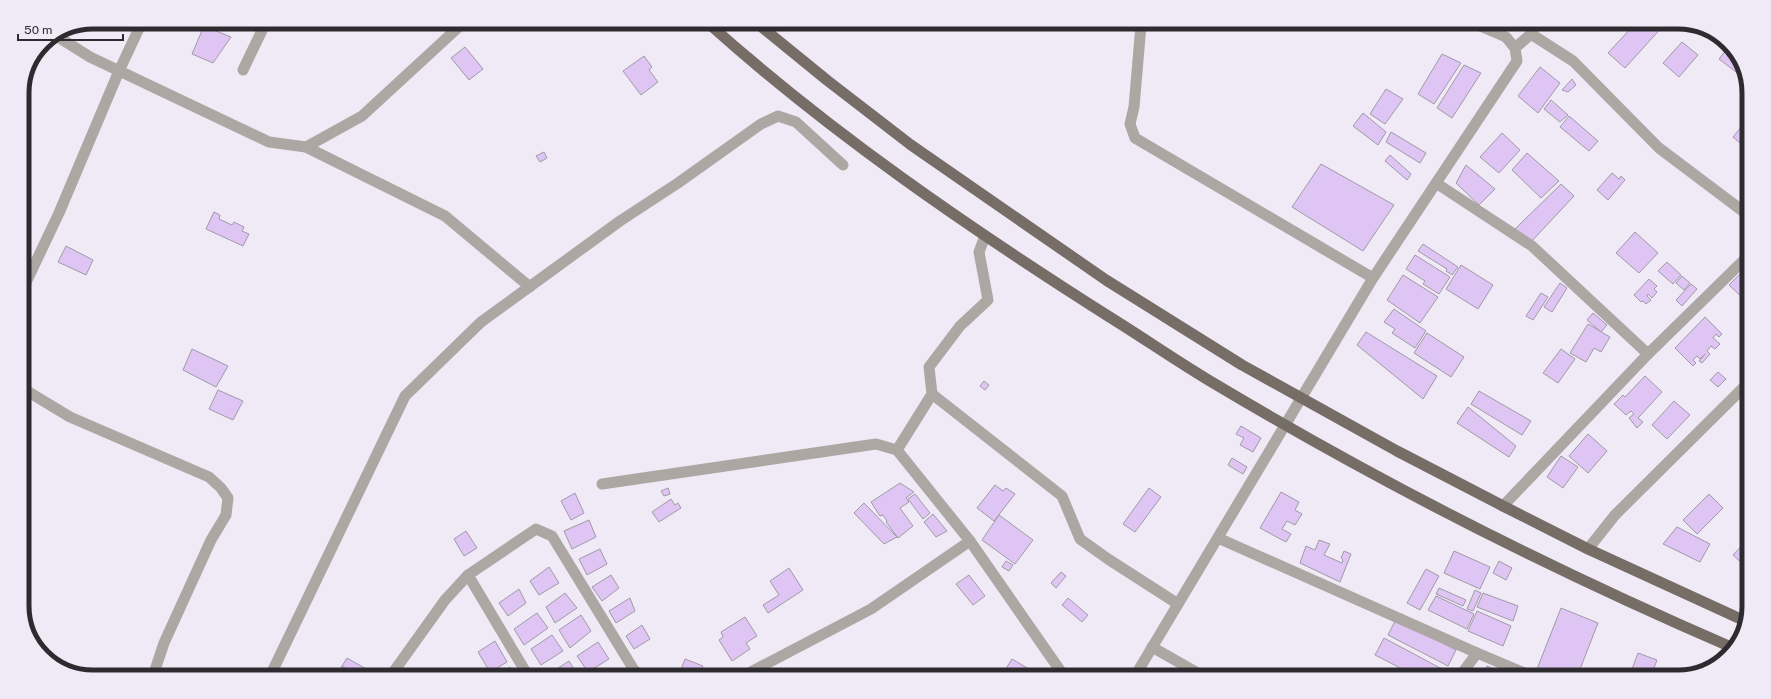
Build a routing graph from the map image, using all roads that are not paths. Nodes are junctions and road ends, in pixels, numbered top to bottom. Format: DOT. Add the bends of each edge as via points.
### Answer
graph roads {
  1 [pos="139,29"];
  2 [pos="262,29"];
  3 [pos="456,29"];
  4 [pos="714,29"];
  5 [pos="764,29"];
  6 [pos="1141,29"];
  7 [pos="1487,29"];
  8 [pos="1533,30"];
  9 [pos="60,38"];
  10 [pos="1516,48"];
  11 [pos="242,70"];
  12 [pos="119,71"];
  13 [pos="306,147"];
  14 [pos="843,165"];
  15 [pos="1436,183"];
  16 [pos="1742,210"];
  17 [pos="985,236"];
  18 [pos="1742,262"];
  19 [pos="29,276"];
  20 [pos="1373,278"];
  21 [pos="530,287"];
  22 [pos="1648,354"];
  23 [pos="1742,389"];
  24 [pos="29,392"];
  25 [pos="932,394"];
  26 [pos="1302,400"];
  27 [pos="1287,425"];
  28 [pos="897,450"];
  29 [pos="602,484"];
  30 [pos="1503,506"];
  31 [pos="1218,538"];
  32 [pos="970,541"];
  33 [pos="1588,549"];
  34 [pos="468,575"];
  35 [pos="1178,604"];
  36 [pos="1740,619"];
  37 [pos="1728,646"];
  38 [pos="1152,647"];
  39 [pos="1477,653"];
  40 [pos="155,670"];
  41 [pos="273,670"];
  42 [pos="395,670"];
  43 [pos="525,670"];
  44 [pos="634,670"];
  45 [pos="754,670"];
  46 [pos="1060,670"];
  47 [pos="1139,670"];
  48 [pos="1192,670"];
  49 [pos="1464,670"];
  50 [pos="1517,670"];
  1 -- 12 [label="street"];
  2 -- 11 [label="street"];
  3 -- 13 [label="street" via="362,116"];
  4 -- 17 [label="main road" via="814,112 925,196"];
  5 -- 26 [label="main road" via="911,145 1106,280"];
  6 -- 20 [label="street" via="1134,107 1130,124 1135,138"];
  7 -- 10 [label="street" via="1506,38"];
  8 -- 10 [label="street"];
  8 -- 16 [label="street" via="1573,61 1660,148"];
  9 -- 12 [label="street"];
  10 -- 15 [label="street" via="1517,61"];
  12 -- 13 [label="street" via="269,142"];
  12 -- 19 [label="street" via="59,213"];
  13 -- 21 [label="street" via="445,216"];
  14 -- 21 [label="street" via="796,122 778,116 762,124 620,221"];
  15 -- 20 [label="street"];
  15 -- 22 [label="street" via="1532,246"];
  17 -- 25 [label="street" via="979,252 988,300 960,326 929,367"];
  17 -- 27 [label="main road" via="1210,380"];
  18 -- 22 [label="street"];
  20 -- 26 [label="street"];
  21 -- 41 [label="street" via="481,322 405,396"];
  22 -- 30 [label="street"];
  23 -- 33 [label="street" via="1615,515"];
  24 -- 40 [label="street" via="70,417 208,477 228,498 226,515 211,540 164,643"];
  25 -- 28 [label="street"];
  25 -- 35 [label="street" via="1062,496 1080,539"];
  26 -- 27 [label="street"];
  26 -- 30 [label="main road"];
  27 -- 31 [label="street"];
  27 -- 37 [label="main road" via="1398,488 1655,615"];
  28 -- 29 [label="street" via="876,444"];
  28 -- 32 [label="street"];
  30 -- 33 [label="main road"];
  31 -- 35 [label="street"];
  31 -- 39 [label="street"];
  32 -- 45 [label="street" via="871,609"];
  32 -- 46 [label="street"];
  33 -- 36 [label="main road"];
  34 -- 42 [label="street" via="445,600"];
  34 -- 43 [label="street"];
  34 -- 44 [label="street" via="536,529 552,536"];
  35 -- 38 [label="street"];
  38 -- 47 [label="street"];
  38 -- 48 [label="street"];
  39 -- 49 [label="street"];
  39 -- 50 [label="street"];
}
